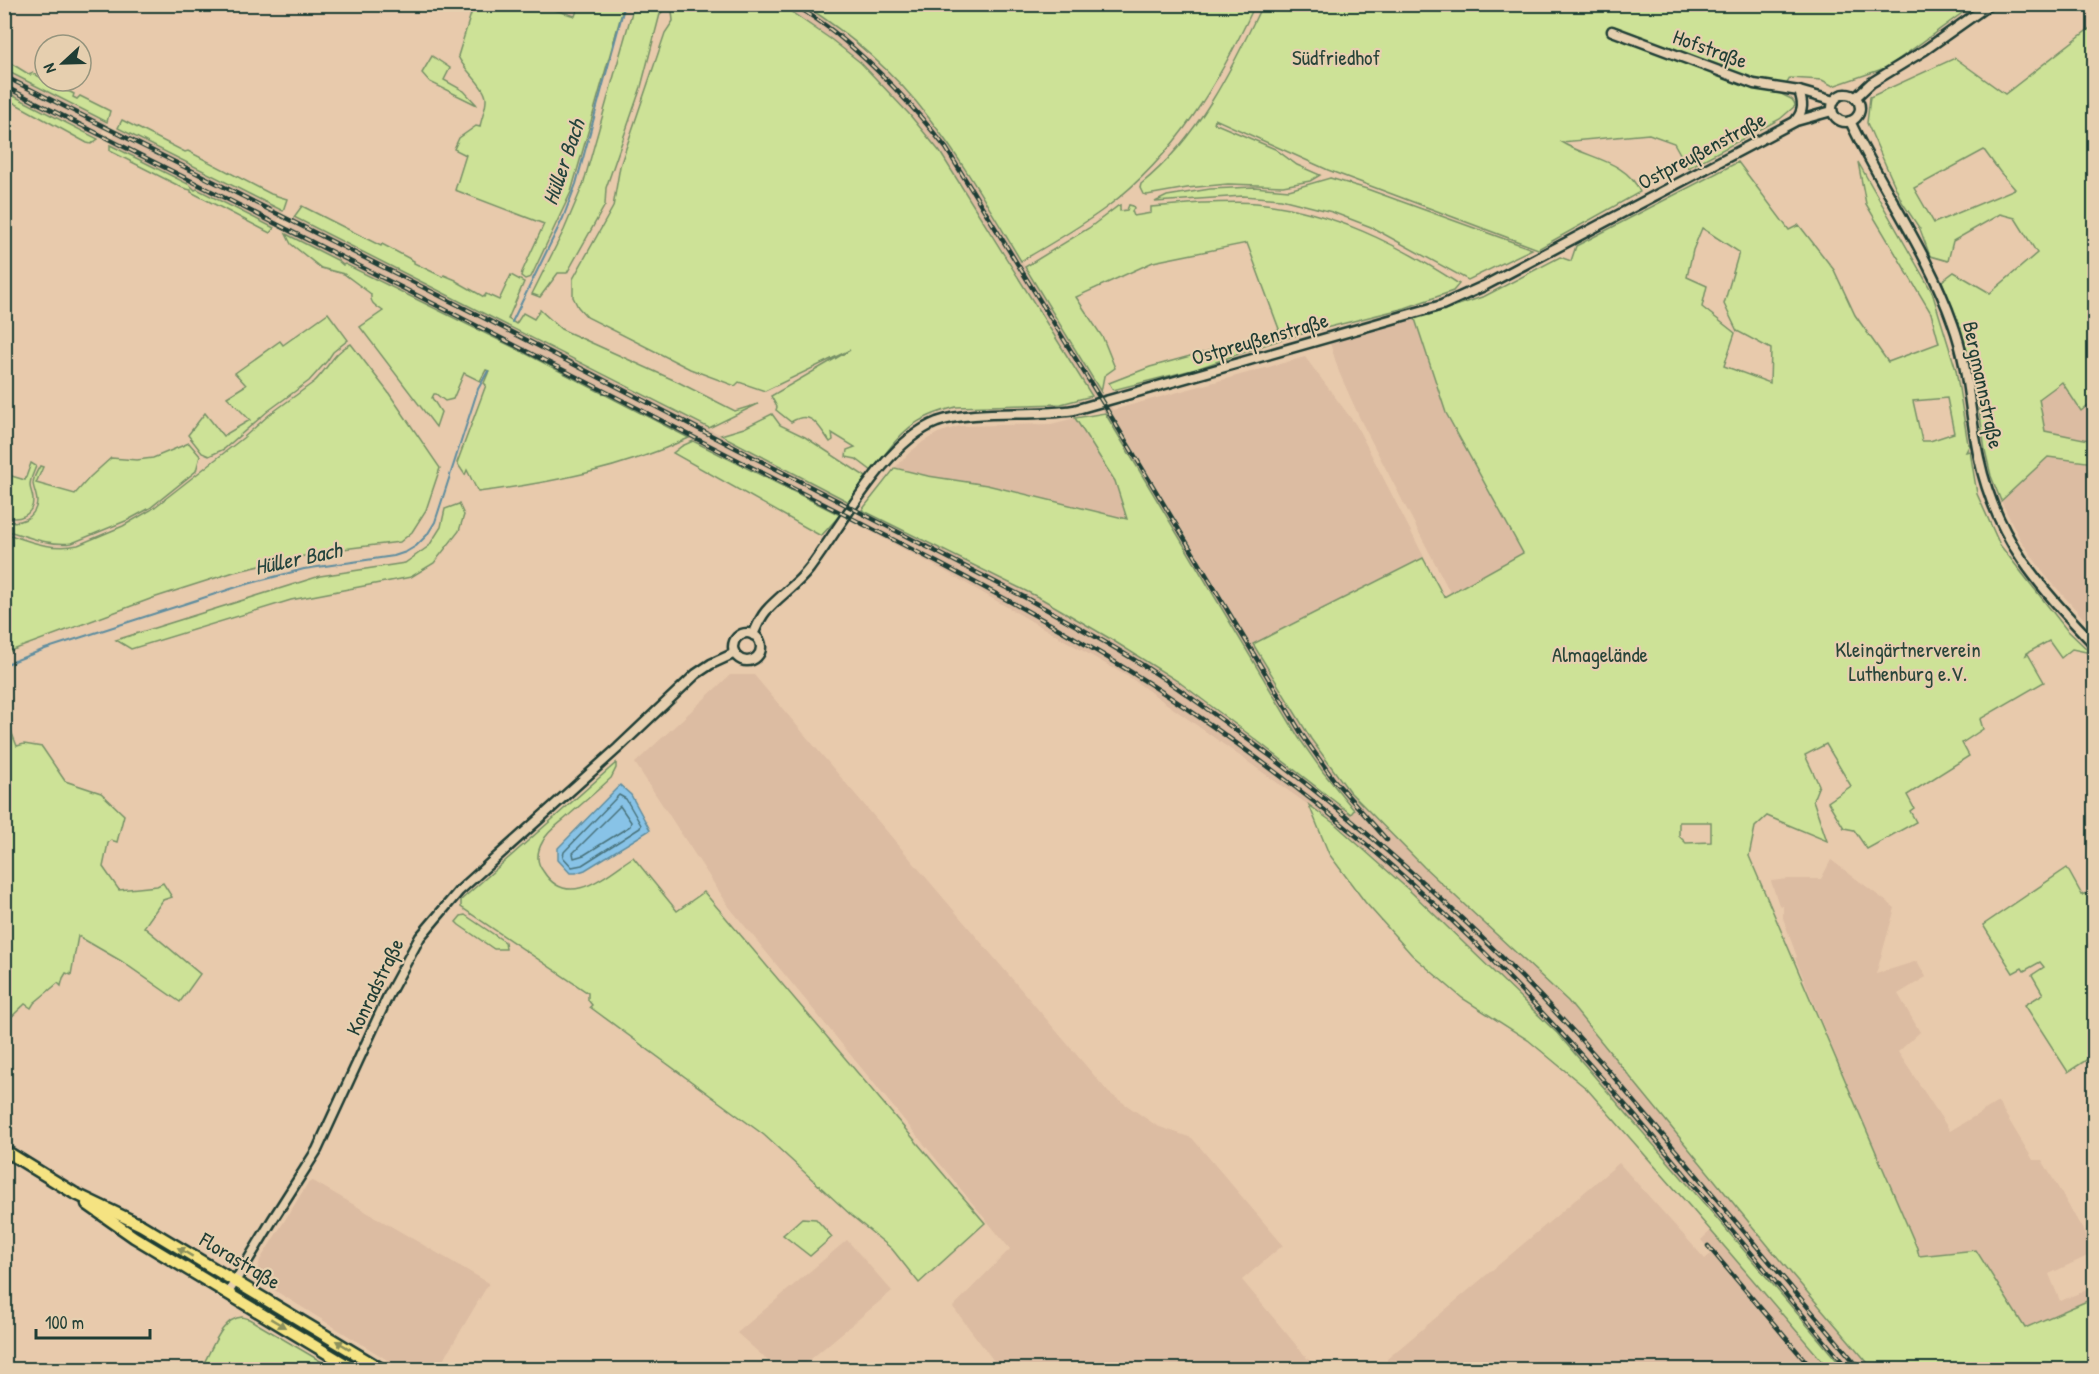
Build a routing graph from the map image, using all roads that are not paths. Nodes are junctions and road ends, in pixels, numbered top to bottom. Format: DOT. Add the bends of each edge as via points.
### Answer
graph roads {
  1 [pos="1990,4"];
  2 [pos="1612,31"];
  3 [pos="1799,91"];
  4 [pos="1854,98"];
  5 [pos="1834,100"];
  6 [pos="1832,111"];
  7 [pos="1796,121"];
  8 [pos="1850,121"];
  9 [pos="753,635"];
  10 [pos="2094,644"];
  11 [pos="735,653"];
  12 [pos="4,1150"];
  13 [pos="74,1193"];
  14 [pos="235,1281"];
  15 [pos="228,1293"];
  16 [pos="355,1370"];
  17 [pos="382,1370"];
  1 -- 4 [label="street"];
  2 -- 3 [label="street, Hofstraße" via="1754,84"];
  3 -- 5 [label="street, Hofstraße"];
  3 -- 7 [label="street" via="1802,113"];
  4 -- 5 [label="street" via="1841,95"];
  4 -- 8 [label="street" via="1859,105 1858,113"];
  5 -- 6 [label="street"];
  6 -- 7 [label="street, Ostpreußenstraße"];
  6 -- 8 [label="street" via="1837,119"];
  7 -- 9 [label="street, Ostpreußenstraße" via="1442,305 1084,408 1047,414 960,417 932,425 899,448 808,572 767,610"];
  8 -- 10 [label="street, Bergmannstraße" via="1954,326 1979,458 2005,532 2038,583"];
  9 -- 11 [label="street" via="739,636 734,643"];
  9 -- 11 [label="street" via="761,646 756,657 746,661"];
  11 -- 14 [label="street, Konradstraße" via="696,674 459,891 420,936 317,1150"];
  12 -- 13 [label="main road, Florastraße"];
  14 -- 13 [label="main road, Florastraße, one-way" via="141,1225"];
  13 -- 15 [label="main road, Florastraße" via="134,1237"];
  14 -- 15 [label="street, Konradstraße"];
  17 -- 14 [label="main road, Florastraße, one-way"];
  15 -- 16 [label="main road, Florastraße, one-way"];
}
